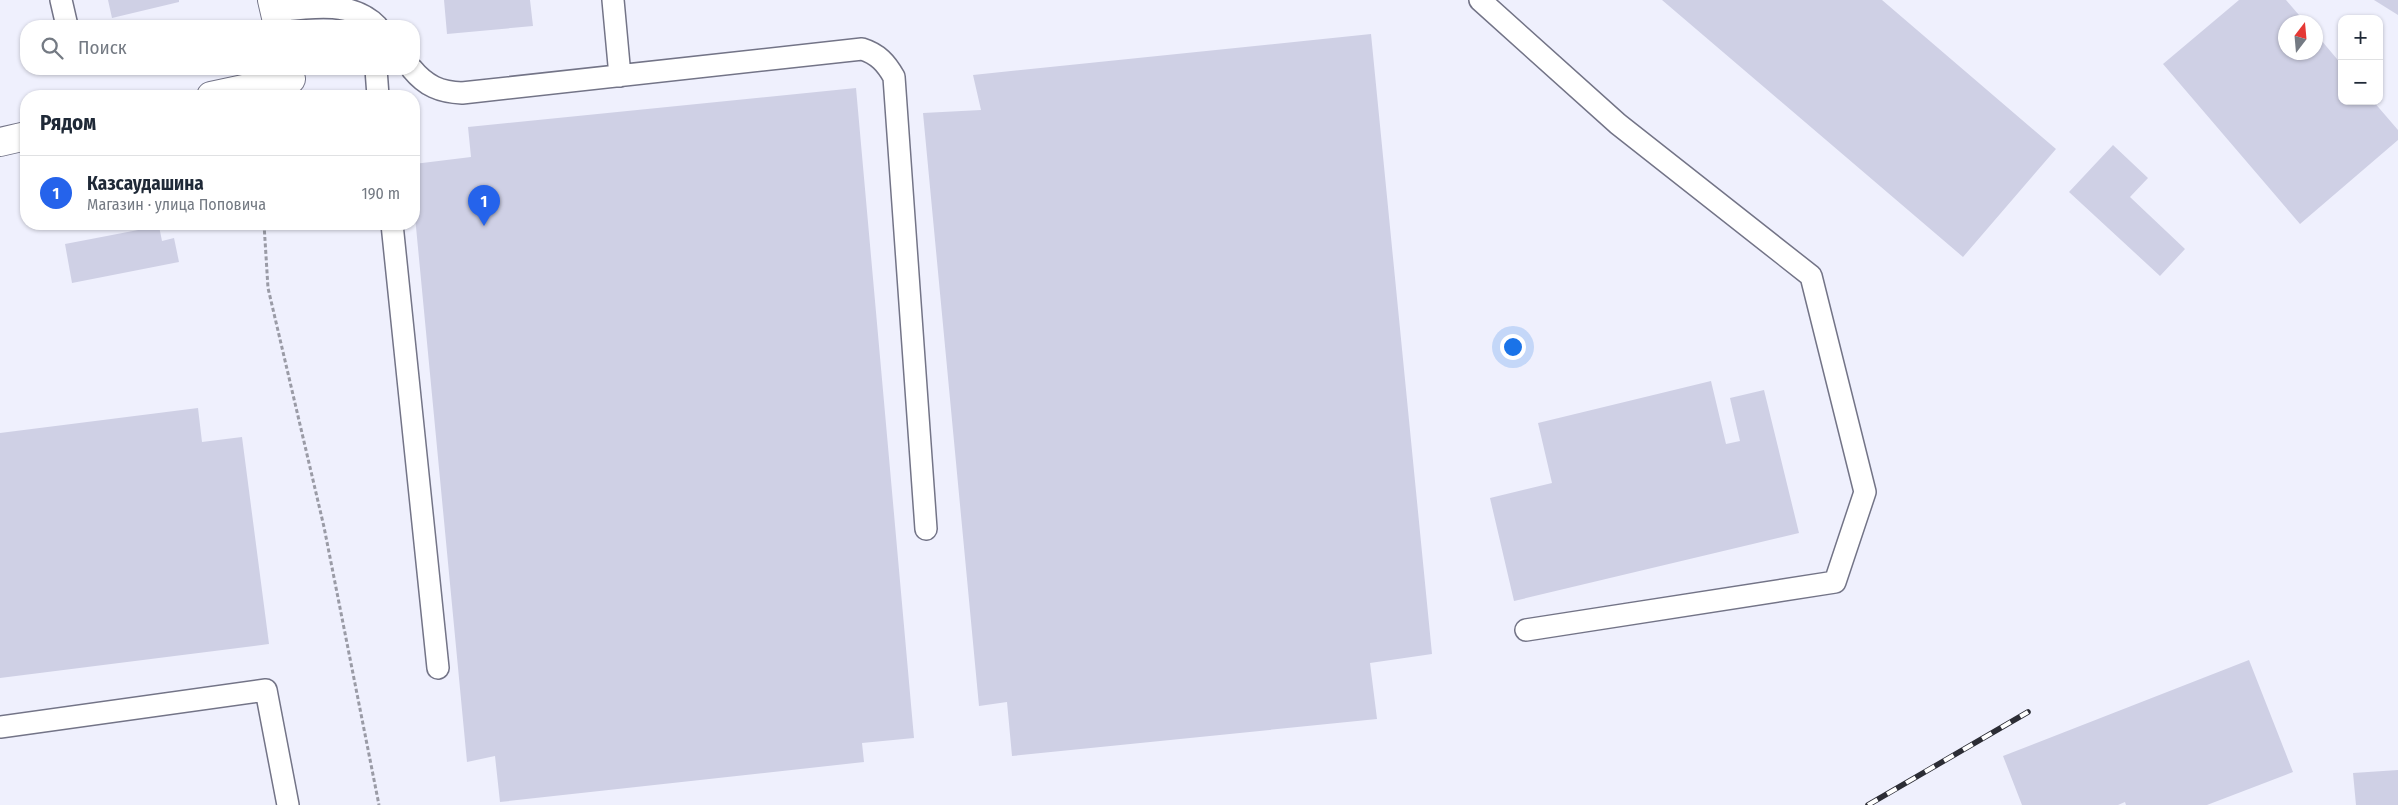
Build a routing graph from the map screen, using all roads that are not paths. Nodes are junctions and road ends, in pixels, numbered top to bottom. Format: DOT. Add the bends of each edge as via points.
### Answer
graph roads {
  1 [pos="61,0"];
  2 [pos="613,0"];
  3 [pos="1480,0"];
  4 [pos="275,13"];
  5 [pos="66,20"];
  6 [pos="369,20"];
  7 [pos="376,75"];
  8 [pos="417,75"];
  9 [pos="620,76"];
  10 [pos="292,81"];
  11 [pos="243,90"];
  12 [pos="378,90"];
  13 [pos="20,137"];
  14 [pos="0,142"];
  15 [pos="393,230"];
  16 [pos="926,529"];
  17 [pos="1526,630"];
  18 [pos="438,668"];
  19 [pos="0,727"];
  20 [pos="288,805"];
  1 -- 5 [label="lane"];
  2 -- 9 [label="lane"];
  3 -- 17 [label="lane" via="1618,124 1811,276 1866,492 1835,582"];
  4 -- 6 [label="lane" via="337,4 352,7"];
  7 -- 12 [label="lane"];
  8 -- 9 [label="lane" via="424,83 445,92"];
  9 -- 16 [label="lane" via="862,49 872,52 887,64 894,77"];
  10 -- 11 [label="street"];
  13 -- 14 [label="street"];
  15 -- 18 [label="lane"];
  19 -- 20 [label="lane" via="266,690"];
}
